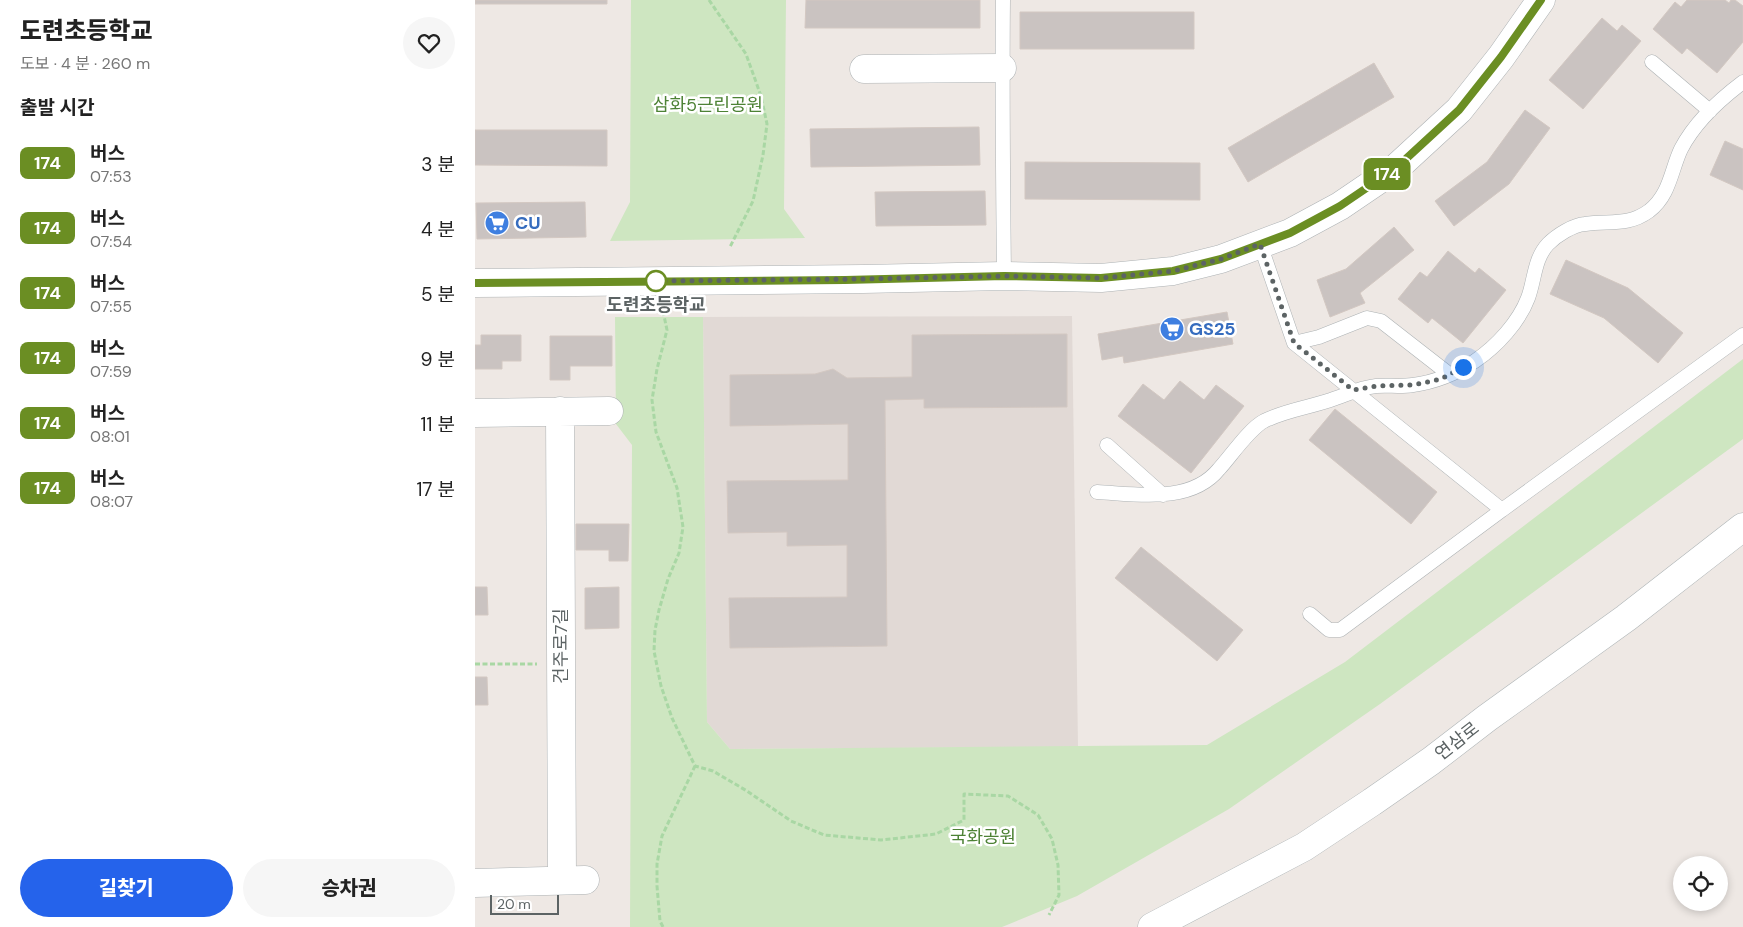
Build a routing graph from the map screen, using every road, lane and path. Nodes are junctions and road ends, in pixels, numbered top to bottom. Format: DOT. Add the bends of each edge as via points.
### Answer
graph roads {
  1 [pos="709,0"];
  2 [pos="1003,0"];
  3 [pos="1541,0"];
  4 [pos="1652,62"];
  5 [pos="864,68"];
  6 [pos="1002,68"];
  7 [pos="1743,82"];
  8 [pos="1710,111"];
  9 [pos="1260,244"];
  10 [pos="730,247"];
  11 [pos="1004,276"];
  12 [pos="475,283"];
  13 [pos="663,311"];
  14 [pos="1743,334"];
  15 [pos="1294,343"];
  16 [pos="1449,374"];
  17 [pos="1353,390"];
  18 [pos="560,411"];
  19 [pos="609,411"];
  20 [pos="475,412"];
  21 [pos="1107,445"];
  22 [pos="1097,492"];
  23 [pos="1163,495"];
  24 [pos="1502,510"];
  25 [pos="1743,527"];
  26 [pos="1311,614"];
  27 [pos="561,663"];
  28 [pos="475,664"];
  29 [pos="695,766"];
  30 [pos="475,883"];
  31 [pos="1204,900"];
  32 [pos="1049,915"];
  33 [pos="663,927"];
  34 [pos="1152,927"];
  35 [pos="1179,927"];
  1 -- 10 [label="path" via="746,54 767,124 753,201"];
  2 -- 6 [label="lane"];
  3 -- 9 [label="street" via="1459,110 1396,168 1340,206 1290,233"];
  4 -- 8 [label="lane"];
  5 -- 6 [label="street"];
  6 -- 11 [label="lane"];
  7 -- 8 [label="lane"];
  8 -- 16 [label="lane" via="1697,124 1681,150 1669,186 1651,210 1621,222 1583,224 1548,244 1536,264 1528,298 1515,321 1475,360"];
  9 -- 11 [label="street" via="1221,259 1173,271 1101,278"];
  9 -- 15 [label="lane"];
  11 -- 12 [label="street"];
  13 -- 29 [label="path" via="667,330 652,400 656,432 677,488 683,527 679,553 659,610 654,651 672,718"];
  14 -- 24 [label="lane"];
  15 -- 16 [label="lane" via="1367,318 1381,321"];
  15 -- 17 [label="lane"];
  16 -- 17 [label="lane" via="1413,385"];
  17 -- 23 [label="lane" via="1263,421 1217,472 1197,488"];
  17 -- 24 [label="lane"];
  18 -- 19 [label="street"];
  18 -- 20 [label="street"];
  18 -- 27 [label="street, 건주로7길"];
  21 -- 23 [label="lane"];
  22 -- 23 [label="lane"];
  24 -- 26 [label="lane" via="1340,630 1329,630"];
  25 -- 31 [label="street, 연삼로" via="1626,618 1431,761 1304,847"];
  27 -- 28 [label="path"];
  27 -- 30 [label="street, 건주로7길" via="574,880"];
  29 -- 32 [label="path" via="713,771 791,821 824,835 881,840 936,834 964,820 964,794 1009,796 1038,815 1052,839 1058,865 1059,895"];
  29 -- 33 [label="path" via="662,836 657,886"];
  31 -- 34 [label="street, 연삼로"];
  31 -- 35 [label="street"];
}
